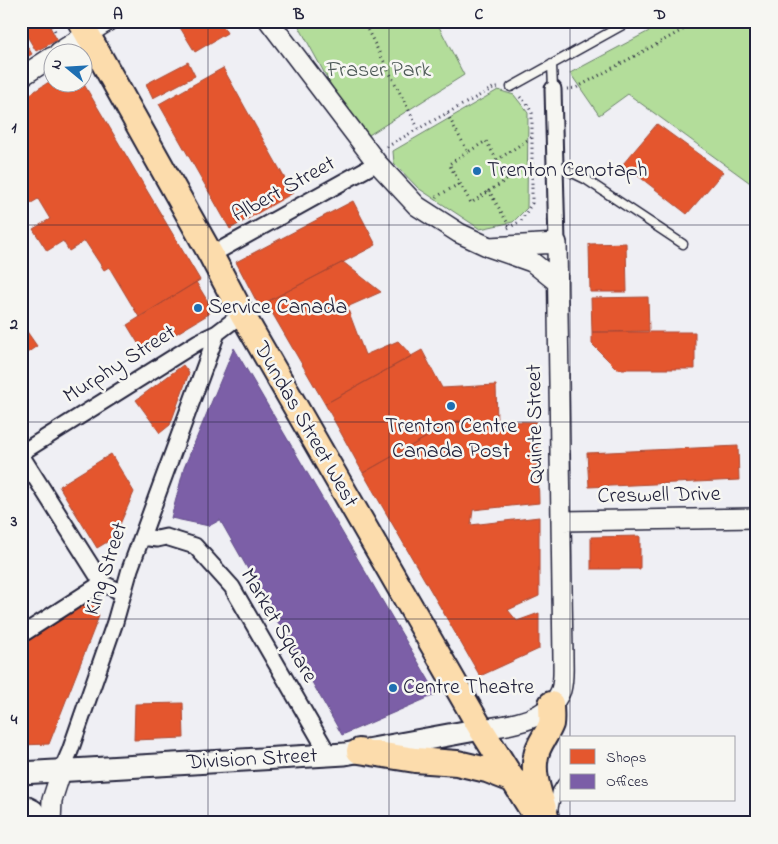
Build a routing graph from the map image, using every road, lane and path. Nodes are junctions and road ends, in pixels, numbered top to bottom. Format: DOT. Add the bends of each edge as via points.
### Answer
graph roads {
  1 [pos="108,21"];
  2 [pos="268,21"];
  3 [pos="363,21"];
  4 [pos="630,21"];
  5 [pos="699,21"];
  6 [pos="83,28"];
  7 [pos="69,42"];
  8 [pos="42,63"];
  9 [pos="552,64"];
  10 [pos="21,77"];
  11 [pos="511,87"];
  12 [pos="553,89"];
  13 [pos="447,114"];
  14 [pos="418,128"];
  15 [pos="532,137"];
  16 [pos="468,152"];
  17 [pos="382,158"];
  18 [pos="497,160"];
  19 [pos="556,165"];
  20 [pos="460,184"];
  21 [pos="489,191"];
  22 [pos="433,200"];
  23 [pos="510,227"];
  24 [pos="501,229"];
  25 [pos="556,243"];
  26 [pos="683,244"];
  27 [pos="489,247"];
  28 [pos="211,255"];
  29 [pos="557,282"];
  30 [pos="242,314"];
  31 [pos="217,333"];
  32 [pos="21,454"];
  33 [pos="757,518"];
  34 [pos="562,522"];
  35 [pos="142,537"];
  36 [pos="102,583"];
  37 [pos="123,593"];
  38 [pos="21,635"];
  39 [pos="551,704"];
  40 [pos="482,729"];
  41 [pos="359,751"];
  42 [pos="329,756"];
  43 [pos="61,772"];
  44 [pos="21,773"];
  45 [pos="515,781"];
  46 [pos="560,787"];
  47 [pos="21,805"];
  48 [pos="40,823"];
  49 [pos="51,823"];
  50 [pos="540,823"];
  51 [pos="548,823"];
  52 [pos="552,823"];
  1 -- 6 [label="street"];
  2 -- 17 [label="street"];
  3 -- 14 [label="path"];
  4 -- 9 [label="lane"];
  5 -- 12 [label="path" via="576,88"];
  6 -- 7 [label="street"];
  6 -- 28 [label="main road, Dundas Street West"];
  8 -- 10 [label="street"];
  9 -- 11 [label="lane"];
  9 -- 12 [label="lane, Quinte Street"];
  11 -- 13 [label="path" via="493,88"];
  11 -- 15 [label="path" via="532,113"];
  12 -- 19 [label="street, Quinte Street"];
  13 -- 14 [label="path"];
  13 -- 16 [label="path"];
  14 -- 17 [label="path" via="385,148"];
  15 -- 18 [label="path"];
  15 -- 23 [label="path" via="532,203 521,221"];
  16 -- 18 [label="path" via="486,141"];
  16 -- 20 [label="path" via="449,164"];
  17 -- 27 [label="street" via="417,206 452,229"];
  17 -- 28 [label="street, Albert Street"];
  18 -- 21 [label="path" via="508,179"];
  19 -- 25 [label="street, Quinte Street"];
  19 -- 26 [label="lane" via="585,179"];
  20 -- 21 [label="path" via="471,203"];
  20 -- 22 [label="path"];
  21 -- 23 [label="path"];
  23 -- 24 [label="path"];
  25 -- 27 [label="street"];
  25 -- 29 [label="street, Quinte Street"];
  27 -- 29 [label="street" via="532,262"];
  28 -- 30 [label="main road, Dundas Street West"];
  29 -- 34 [label="street, Quinte Street"];
  30 -- 31 [label="street, Murphy Street"];
  30 -- 40 [label="main road, Dundas Street West"];
  31 -- 32 [label="street, Murphy Street"];
  31 -- 35 [label="street, King Street"];
  32 -- 36 [label="street"];
  33 -- 34 [label="street, Creswell Drive"];
  34 -- 39 [label="street, Quinte Street" via="563,681"];
  35 -- 37 [label="street, King Street"];
  35 -- 42 [label="street, Market Square" via="166,537 194,546 215,566 232,587"];
  36 -- 37 [label="street"];
  36 -- 38 [label="street"];
  37 -- 43 [label="street, King Street"];
  39 -- 40 [label="street, Quinte Street" via="533,717 514,724"];
  39 -- 51 [label="main road" via="551,723 536,755 535,769"];
  40 -- 41 [label="main road, Division Street"];
  40 -- 45 [label="main road, Dundas Street West"];
  41 -- 42 [label="main road, Division Street"];
  41 -- 45 [label="main road" via="456,763"];
  42 -- 43 [label="main road, Division Street"];
  43 -- 44 [label="main road, Division Street"];
  43 -- 49 [label="street, King Street" via="52,800"];
  45 -- 50 [label="main road, Dundas Street West"];
  46 -- 52 [label="lane" via="553,806"];
  47 -- 48 [label="main road" via="33,811"];
}
